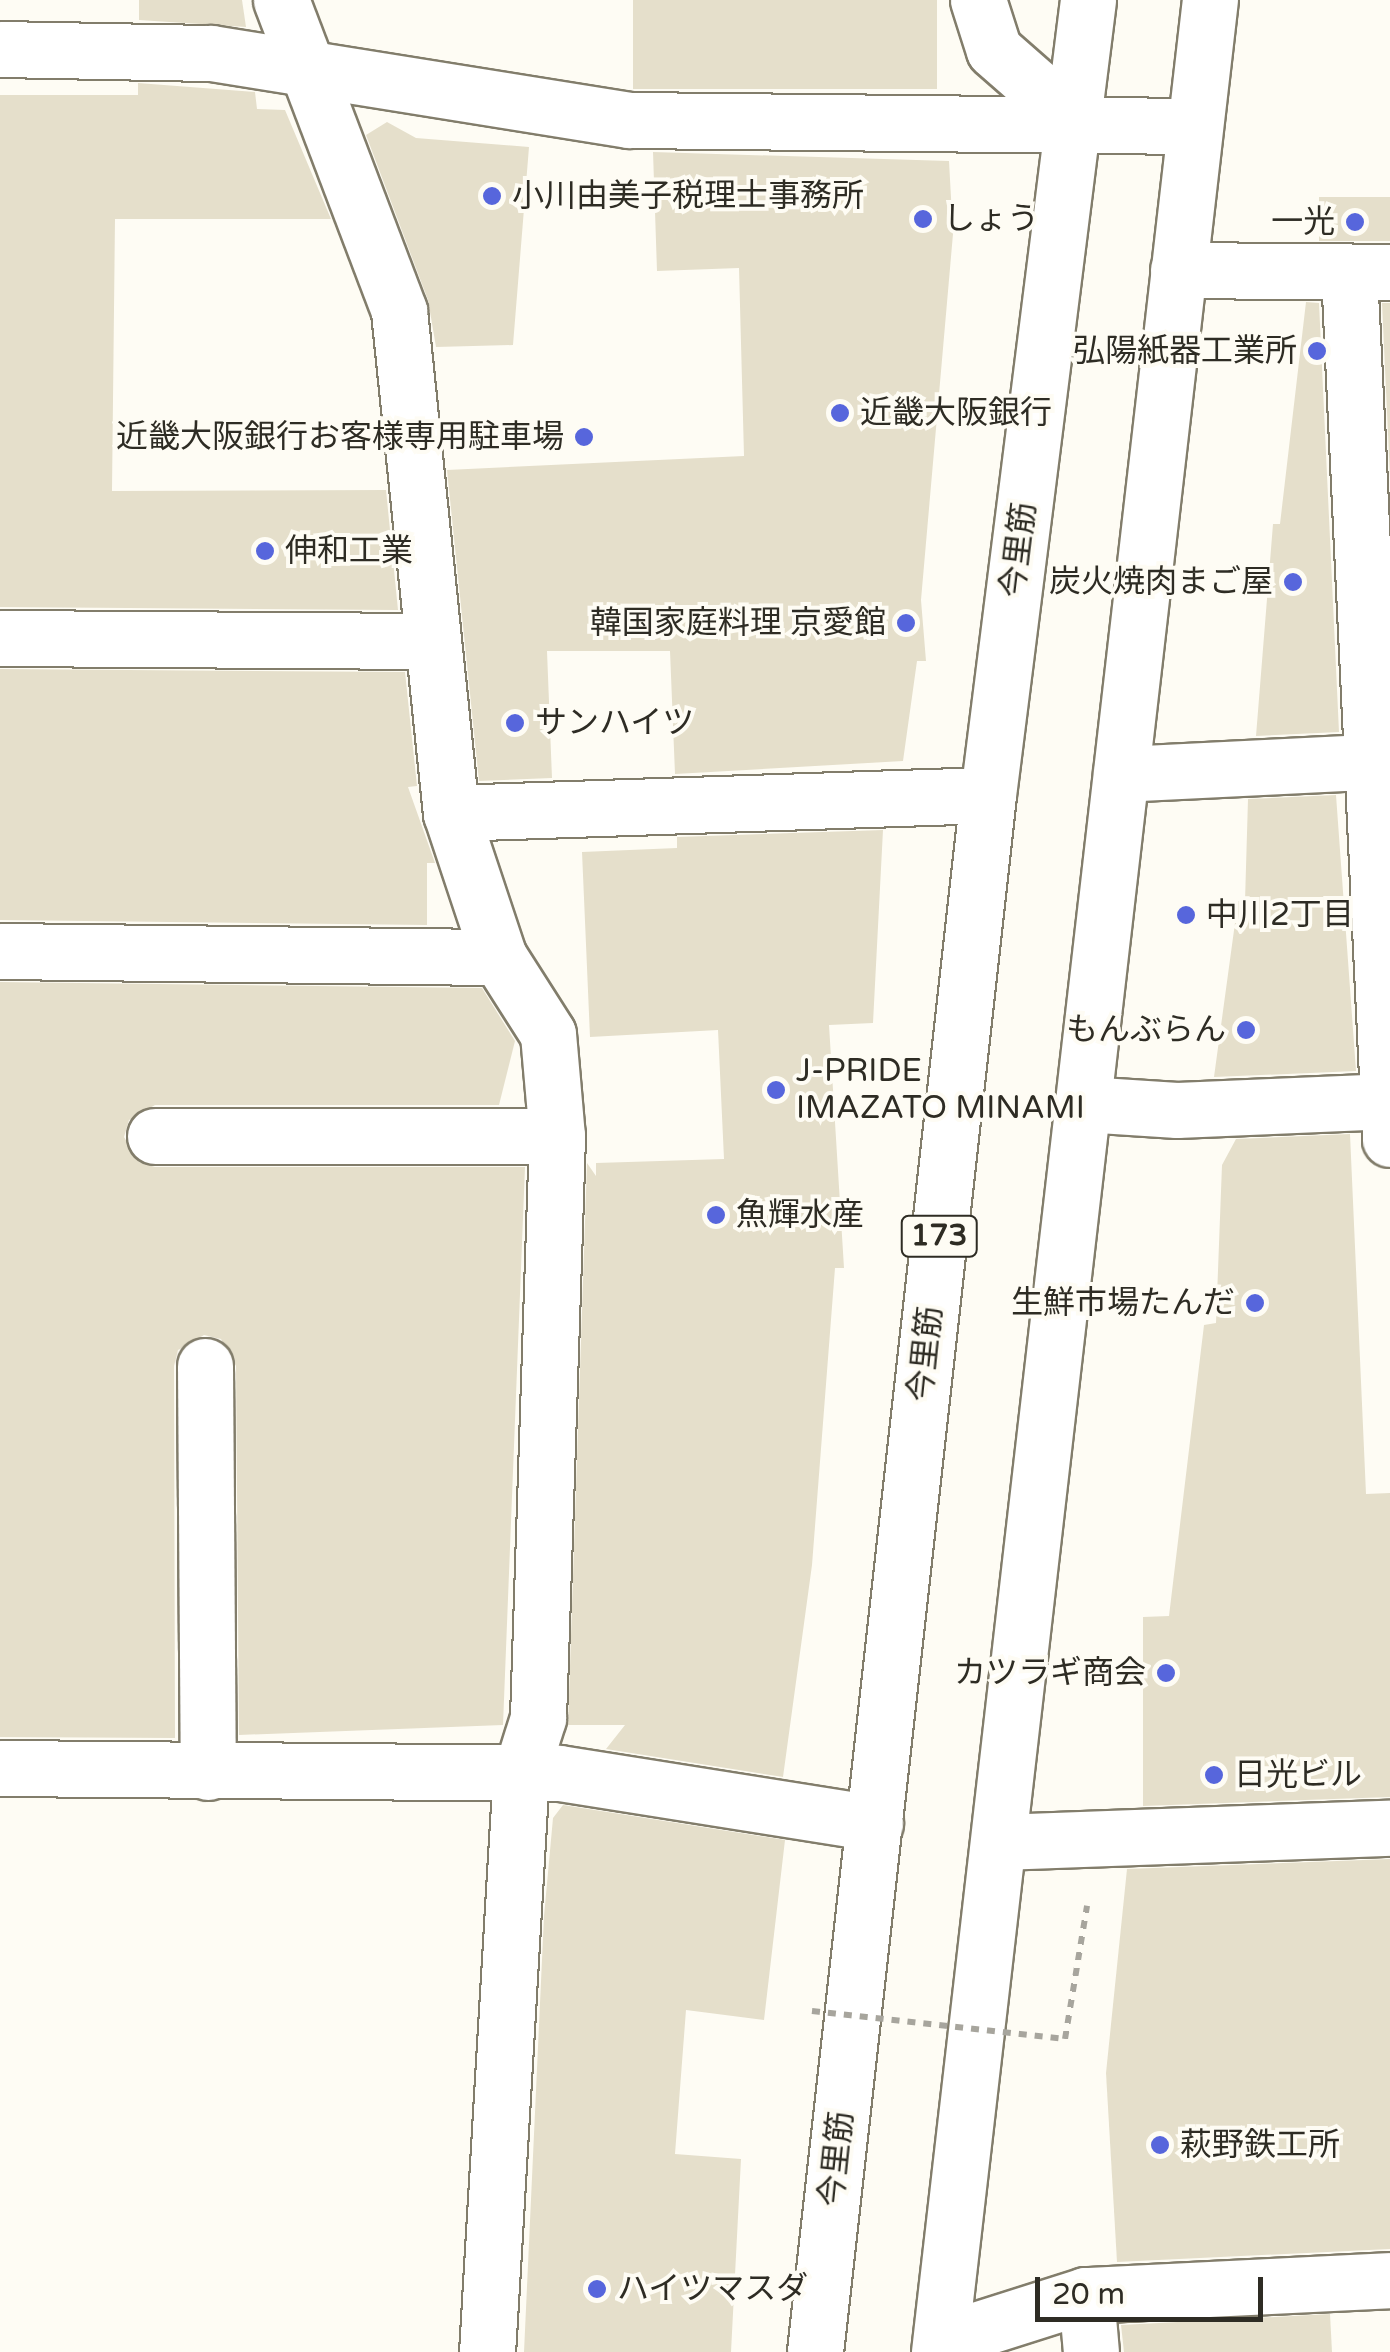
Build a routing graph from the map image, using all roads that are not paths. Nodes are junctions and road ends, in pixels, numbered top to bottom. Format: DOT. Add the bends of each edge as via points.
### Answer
graph roads {
  1 [pos="281,0"];
  2 [pos="978,0"];
  3 [pos="1088,0"];
  4 [pos="1210,0"];
  5 [pos="0,50"];
  6 [pos="304,74"];
  7 [pos="1074,120"];
  8 [pos="1194,126"];
  9 [pos="1178,270"];
  10 [pos="1370,272"];
  11 [pos="0,638"];
  12 [pos="433,641"];
  13 [pos="1378,762"];
  14 [pos="1122,774"];
  15 [pos="988,795"];
  16 [pos="451,813"];
  17 [pos="0,952"];
  18 [pos="499,957"];
  19 [pos="1084,1104"];
  20 [pos="1389,1114"];
  21 [pos="154,1136"];
  22 [pos="556,1136"];
  23 [pos="205,1366"];
  24 [pos="0,1768"];
  25 [pos="208,1772"];
  26 [pos="521,1772"];
  27 [pos="875,1822"];
  28 [pos="1390,1828"];
  29 [pos="1000,1842"];
  30 [pos="1390,2280"];
  31 [pos="1086,2295"];
  32 [pos="940,2346"];
  33 [pos="487,2352"];
  34 [pos="815,2352"];
  35 [pos="1091,2352"];
  1 -- 6 [label="street"];
  2 -- 7 [label="street" via="994,50"];
  3 -- 7 [label="street, 今里筋 / 173"];
  4 -- 8 [label="street"];
  5 -- 6 [label="street" via="211,54"];
  6 -- 7 [label="street" via="628,120"];
  6 -- 12 [label="street" via="399,311"];
  7 -- 8 [label="street"];
  7 -- 15 [label="street, 今里筋 / 173"];
  8 -- 9 [label="street"];
  9 -- 10 [label="street"];
  9 -- 14 [label="street"];
  10 -- 13 [label="street"];
  11 -- 12 [label="street"];
  12 -- 16 [label="street"];
  13 -- 14 [label="street"];
  13 -- 20 [label="street"];
  14 -- 19 [label="street"];
  15 -- 16 [label="street"];
  15 -- 27 [label="street, 今里筋 / 173"];
  16 -- 18 [label="street"];
  17 -- 18 [label="street"];
  18 -- 22 [label="street" via="548,1034"];
  19 -- 20 [label="street"];
  19 -- 29 [label="street"];
  21 -- 22 [label="street"];
  22 -- 26 [label="street" via="538,1718"];
  23 -- 25 [label="street"];
  24 -- 25 [label="street"];
  25 -- 26 [label="street"];
  26 -- 27 [label="street"];
  26 -- 33 [label="street"];
  27 -- 34 [label="street, 今里筋 / 173"];
  28 -- 29 [label="street"];
  29 -- 32 [label="street"];
  30 -- 31 [label="street"];
  31 -- 32 [label="street"];
  31 -- 35 [label="street"];
}
